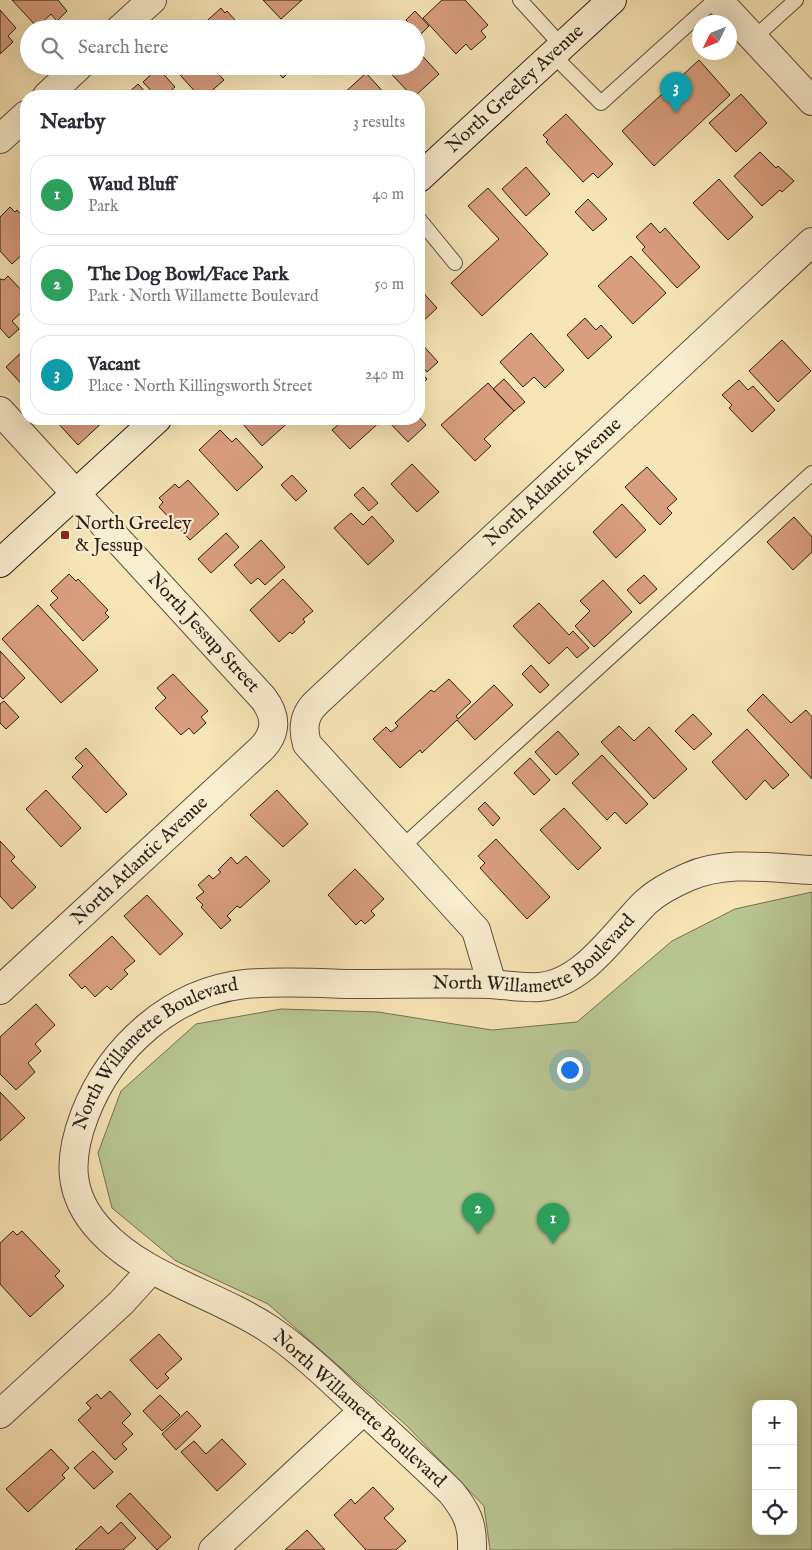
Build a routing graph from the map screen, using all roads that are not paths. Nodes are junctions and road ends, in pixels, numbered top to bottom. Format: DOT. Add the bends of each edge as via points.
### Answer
graph roads {
  1 [pos="152,0"];
  2 [pos="520,0"];
  3 [pos="612,0"];
  4 [pos="717,0"];
  5 [pos="796,0"];
  6 [pos="130,20"];
  7 [pos="754,38"];
  8 [pos="557,50"];
  9 [pos="69,75"];
  10 [pos="53,90"];
  11 [pos="812,101"];
  12 [pos="20,121"];
  13 [pos="0,139"];
  14 [pos="425,172"];
  15 [pos="425,226"];
  16 [pos="812,242"];
  17 [pos="455,263"];
  18 [pos="0,411"];
  19 [pos="150,425"];
  20 [pos="812,473"];
  21 [pos="75,494"];
  22 [pos="0,563"];
  23 [pos="274,727"];
  24 [pos="401,848"];
  25 [pos="812,870"];
  26 [pos="492,984"];
  27 [pos="0,990"];
  28 [pos="151,1270"];
  29 [pos="364,1410"];
  30 [pos="0,1414"];
  31 [pos="213,1550"];
  32 [pos="472,1550"];
  1 -- 6 [label="street"];
  2 -- 8 [label="lane"];
  3 -- 8 [label="street, North Greeley Avenue"];
  4 -- 7 [label="street"];
  4 -- 8 [label="lane" via="601,103"];
  5 -- 7 [label="lane"];
  7 -- 11 [label="street"];
  8 -- 14 [label="street, North Greeley Avenue"];
  9 -- 10 [label="street"];
  12 -- 13 [label="street"];
  15 -- 17 [label="lane"];
  16 -- 24 [label="street, North Atlantic Avenue" via="307,714 304,729 307,744"];
  18 -- 21 [label="street, North Jessup Street"];
  19 -- 21 [label="street"];
  20 -- 24 [label="lane"];
  21 -- 22 [label="street"];
  21 -- 23 [label="street, North Jessup Street" via="264,698 271,710"];
  23 -- 27 [label="street, North Atlantic Avenue" via="261,749"];
  24 -- 26 [label="street" via="476,930"];
  25 -- 26 [label="street, North Willamette Boulevard" via="731,867 706,870 684,878 648,901 593,959 558,983 539,987"];
  26 -- 28 [label="street, North Willamette Boulevard" via="243,985 207,993 156,1019 132,1040 96,1090 84,1116 72,1166 82,1204 98,1228 120,1250"];
  28 -- 29 [label="street, North Willamette Boulevard" via="231,1306 266,1326 290,1343"];
  28 -- 30 [label="street" via="121,1303"];
  29 -- 31 [label="street"];
  29 -- 32 [label="street, North Willamette Boulevard" via="465,1509 473,1532"];
}
